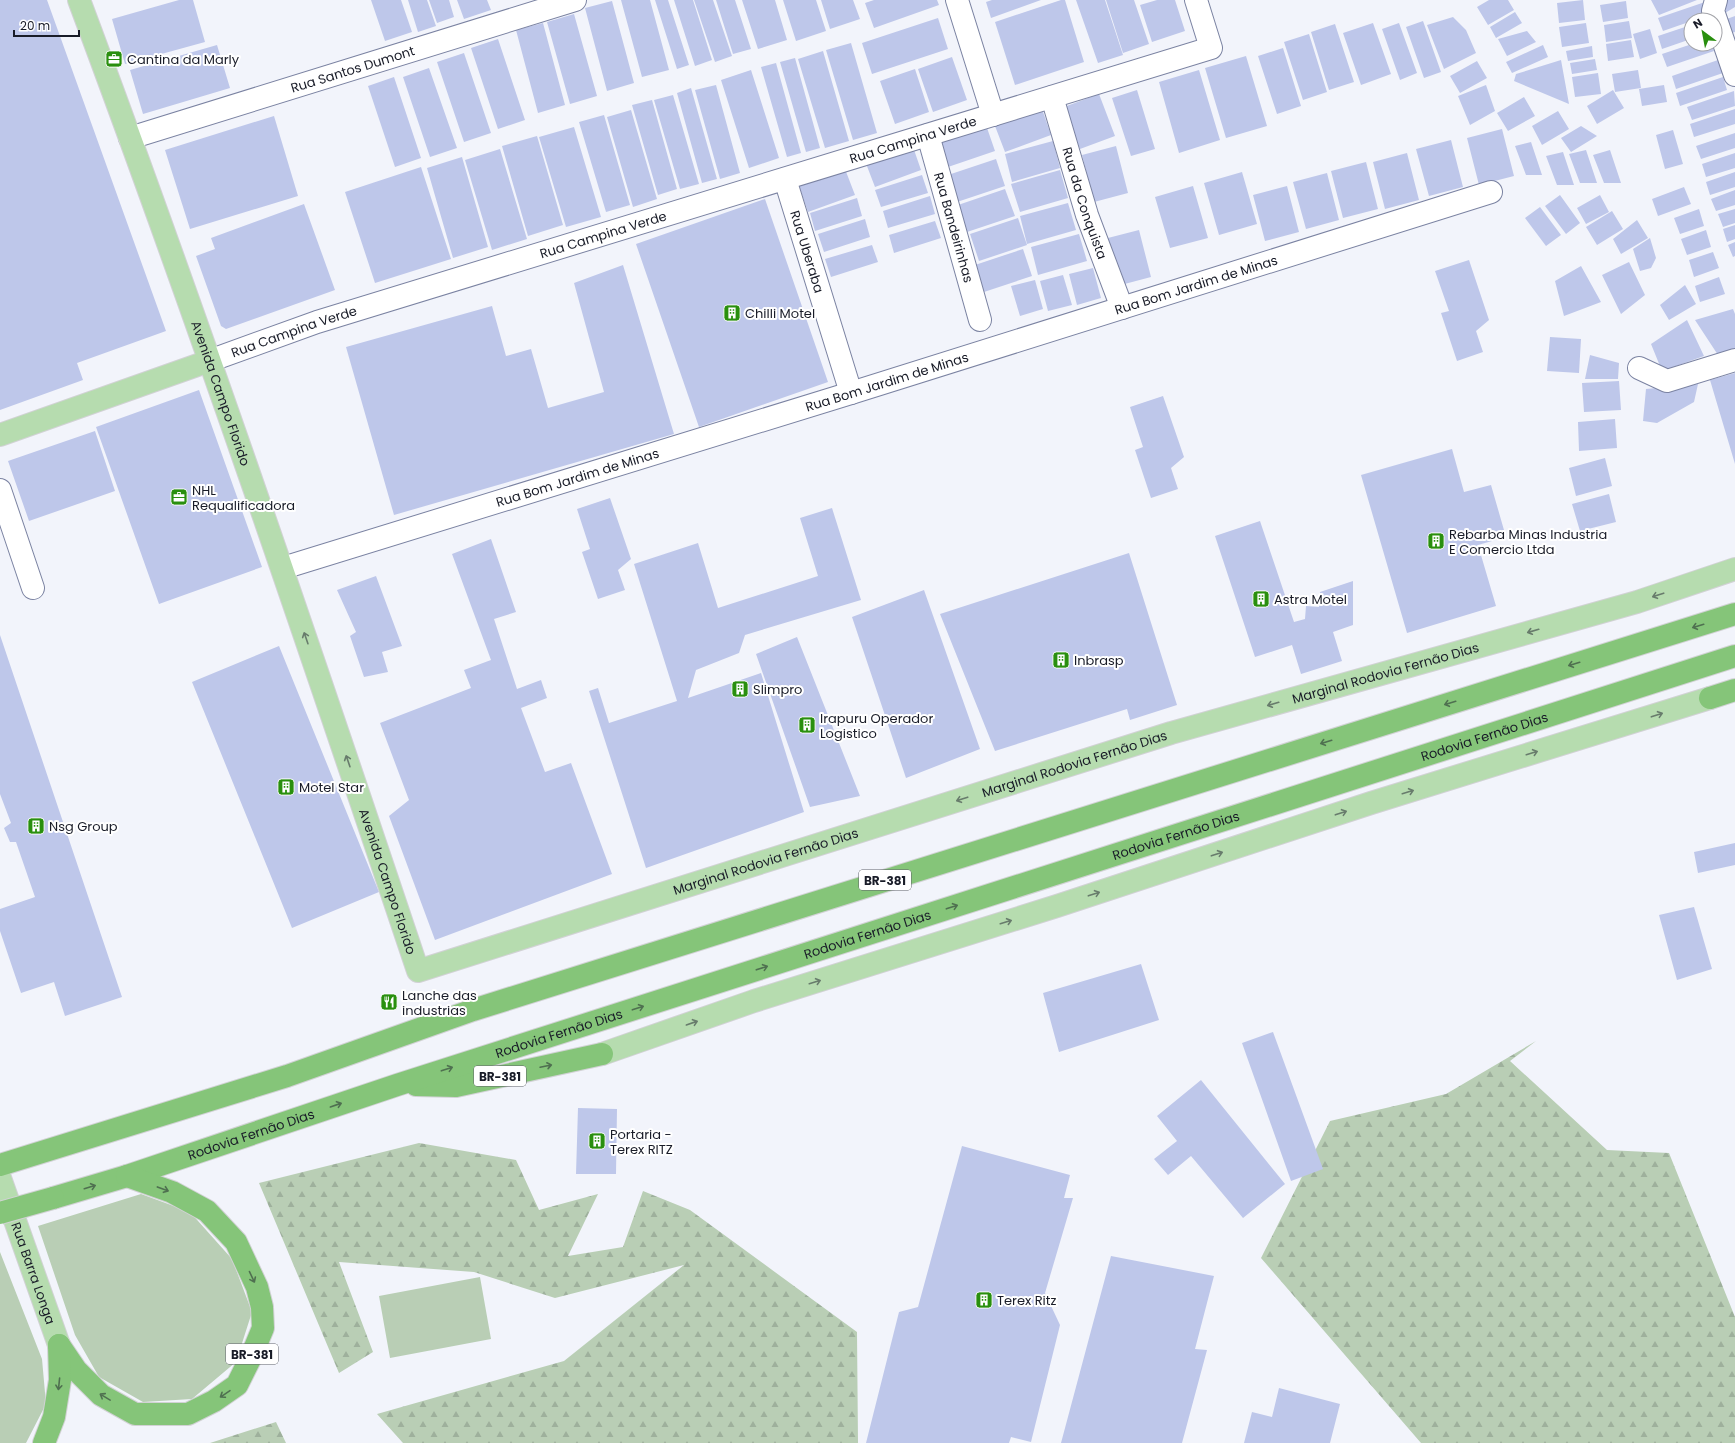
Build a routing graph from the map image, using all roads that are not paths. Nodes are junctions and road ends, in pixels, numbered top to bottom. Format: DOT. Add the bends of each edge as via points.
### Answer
graph roads {
  1 [pos="79,0"];
  2 [pos="575,0"];
  3 [pos="957,0"];
  4 [pos="1196,0"];
  5 [pos="1716,0"];
  6 [pos="1735,74"];
  7 [pos="1052,96"];
  8 [pos="993,115"];
  9 [pos="928,135"];
  10 [pos="130,138"];
  11 [pos="785,179"];
  12 [pos="1491,192"];
  13 [pos="1122,308"];
  14 [pos="980,320"];
  15 [pos="1735,360"];
  16 [pos="209,361"];
  17 [pos="1639,368"];
  18 [pos="851,393"];
  19 [pos="0,435"];
  20 [pos="0,490"];
  21 [pos="283,568"];
  22 [pos="1735,569"];
  23 [pos="33,588"];
  24 [pos="1735,614"];
  25 [pos="1735,656"];
  26 [pos="1735,690"];
  27 [pos="1710,698"];
  28 [pos="418,971"];
  29 [pos="602,1054"];
  30 [pos="397,1085"];
  31 [pos="0,1166"];
  32 [pos="126,1176"];
  33 [pos="0,1178"];
  34 [pos="0,1213"];
  35 [pos="59,1345"];
  36 [pos="44,1443"];
  1 -- 10 [label="main road, Avenida Campo Florido"];
  2 -- 10 [label="street, Rua Santos Dumont"];
  3 -- 8 [label="street"];
  4 -- 7 [label="street, Rua Campina Verde" via="1211,48"];
  5 -- 6 [label="street" via="1713,11"];
  7 -- 8 [label="street, Rua Campina Verde"];
  7 -- 13 [label="street, Rua da Conquista" via="1087,215"];
  8 -- 9 [label="street, Rua Campina Verde"];
  9 -- 11 [label="street, Rua Campina Verde"];
  9 -- 14 [label="street, Rua Bandeirinhas"];
  10 -- 16 [label="main road, Avenida Campo Florido"];
  11 -- 16 [label="street, Rua Campina Verde" via="318,322"];
  11 -- 18 [label="street, Rua Uberaba"];
  12 -- 13 [label="street, Rua Bom Jardim de Minas"];
  13 -- 18 [label="street, Rua Bom Jardim de Minas"];
  15 -- 17 [label="street" via="1667,381"];
  16 -- 19 [label="main road, Rua Campina Verde"];
  16 -- 21 [label="main road, Avenida Campo Florido"];
  18 -- 21 [label="street, Rua Bom Jardim de Minas"];
  20 -- 23 [label="street"];
  28 -- 21 [label="main road, Avenida Campo Florido, one-way"];
  22 -- 28 [label="main road, Marginal Rodovia Fernão Dias, one-way" via="1637,602 1171,733"];
  24 -- 31 [label="highway, BR-381, one-way" via="481,1008 287,1076"];
  30 -- 25 [label="highway, Rodovia Fernão Dias / BR-381, one-way"];
  26 -- 27 [label="highway"];
  29 -- 27 [label="main road, BR-381, one-way" via="754,1001 1057,906 1371,803"];
  30 -- 29 [label="highway, BR-381, one-way" via="456,1086"];
  32 -- 30 [label="highway, Rodovia Fernão Dias / BR-381, one-way"];
  34 -- 32 [label="highway, Rodovia Fernão Dias / BR-381, one-way, bridge"];
  32 -- 35 [label="highway, BR-381, one-way" via="172,1192 207,1212 236,1242 257,1287 262,1307 263,1328 237,1386 188,1414 135,1414 101,1396 76,1370"];
  33 -- 35 [label="main road, Rua Barra Longa"];
  35 -- 36 [label="highway, one-way" via="60,1380 54,1417"];
}
